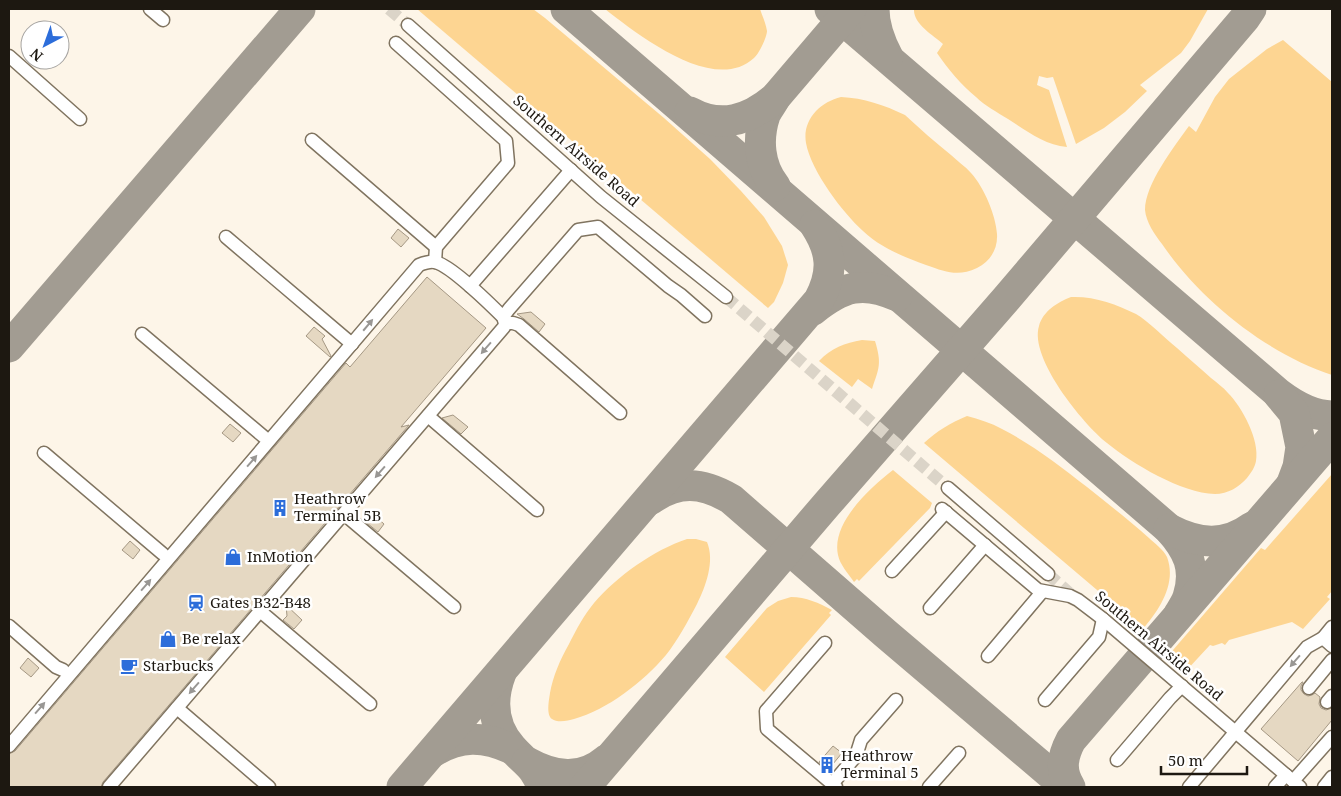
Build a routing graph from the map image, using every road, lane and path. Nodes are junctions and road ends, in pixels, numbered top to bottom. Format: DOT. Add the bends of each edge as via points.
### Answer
graph roads {
  1 [pos="150,9"];
  2 [pos="163,20"];
  3 [pos="408,25"];
  4 [pos="396,43"];
  5 [pos="9,56"];
  6 [pos="80,119"];
  7 [pos="312,140"];
  8 [pos="572,170"];
  9 [pos="226,237"];
  10 [pos="436,247"];
  11 [pos="435,262"];
  12 [pos="470,286"];
  13 [pos="726,297"];
  14 [pos="705,316"];
  15 [pos="504,320"];
  16 [pos="142,334"];
  17 [pos="352,344"];
  18 [pos="620,413"];
  19 [pos="428,416"];
  20 [pos="264,437"];
  21 [pos="44,453"];
  22 [pos="948,488"];
  23 [pos="537,510"];
  24 [pos="344,514"];
  25 [pos="985,545"];
  26 [pos="163,554"];
  27 [pos="892,571"];
  28 [pos="1048,574"];
  29 [pos="1042,592"];
  30 [pos="454,607"];
  31 [pos="930,608"];
  32 [pos="260,611"];
  33 [pos="1103,619"];
  34 [pos="9,626"];
  35 [pos="1332,627"];
  36 [pos="1328,642"];
  37 [pos="825,643"];
  38 [pos="988,656"];
  39 [pos="1332,660"];
  40 [pos="63,670"];
  41 [pos="1182,686"];
  42 [pos="1309,688"];
  43 [pos="896,700"];
  44 [pos="1045,700"];
  45 [pos="370,704"];
  46 [pos="177,708"];
  47 [pos="1236,732"];
  48 [pos="1332,737"];
  49 [pos="9,746"];
  50 [pos="959,753"];
  51 [pos="1117,760"];
  52 [pos="1332,777"];
  53 [pos="1293,781"];
  54 [pos="834,786"];
  55 [pos="109,787"];
  56 [pos="269,787"];
  57 [pos="929,787"];
  58 [pos="1189,787"];
  59 [pos="1275,787"];
  60 [pos="1324,787"];
  1 -- 2 [label="street"];
  3 -- 8 [label="street, Southern Airside Road"];
  4 -- 10 [label="street" via="506,141 508,163"];
  5 -- 6 [label="street"];
  7 -- 10 [label="street"];
  8 -- 12 [label="street"];
  8 -- 13 [label="street, Southern Airside Road"];
  9 -- 17 [label="street"];
  10 -- 11 [label="street"];
  11 -- 12 [label="street" via="447,267"];
  17 -- 11 [label="street, one-way" via="419,265"];
  12 -- 15 [label="street"];
  14 -- 15 [label="street" via="598,227 578,230 509,309"];
  15 -- 18 [label="street" via="519,325"];
  15 -- 19 [label="street, one-way" via="499,333"];
  16 -- 20 [label="street"];
  49 -- 17 [label="street, one-way"];
  19 -- 23 [label="street"];
  19 -- 24 [label="street, one-way"];
  21 -- 26 [label="street"];
  22 -- 28 [label="street"];
  24 -- 30 [label="street"];
  24 -- 32 [label="street"];
  25 -- 27 [label="street, Southern Airside Road" via="944,510"];
  25 -- 29 [label="street, Southern Airside Road"];
  25 -- 31 [label="street"];
  29 -- 33 [label="street, Southern Airside Road" via="1070,596"];
  29 -- 38 [label="street"];
  32 -- 45 [label="street"];
  32 -- 46 [label="street, one-way"];
  33 -- 41 [label="street, Southern Airside Road"];
  33 -- 44 [label="street" via="1099,637"];
  34 -- 40 [label="street"];
  35 -- 36 [label="street"];
  36 -- 47 [label="street, one-way" via="1307,647"];
  37 -- 54 [label="street" via="766,711 767,729"];
  39 -- 42 [label="street"];
  41 -- 47 [label="street, Southern Airside Road"];
  41 -- 51 [label="street"];
  43 -- 54 [label="street" via="861,740 856,756"];
  46 -- 55 [label="street"];
  46 -- 56 [label="street"];
  47 -- 53 [label="street, Southern Airside Road"];
  47 -- 58 [label="street"];
  48 -- 53 [label="street"];
  50 -- 57 [label="street"];
  52 -- 60 [label="street"];
  53 -- 59 [label="street"];
}
